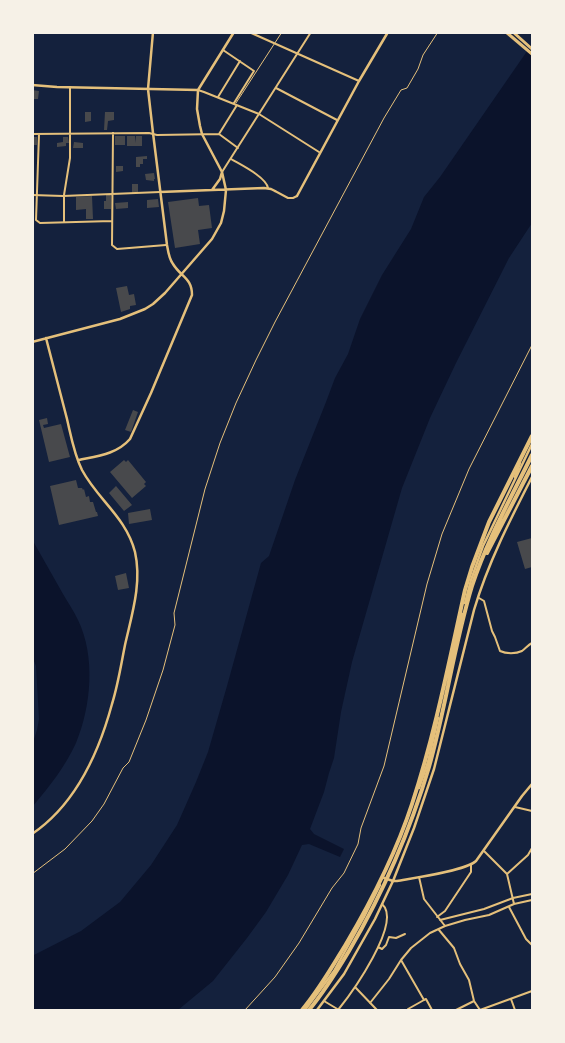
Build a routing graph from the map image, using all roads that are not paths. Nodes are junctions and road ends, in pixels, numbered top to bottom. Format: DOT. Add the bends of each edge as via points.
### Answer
graph roads {
  1 [pos="153,32"];
  2 [pos="234,32"];
  3 [pos="249,32"];
  4 [pos="282,32"];
  5 [pos="311,32"];
  6 [pos="388,32"];
  7 [pos="506,32"];
  8 [pos="513,32"];
  9 [pos="274,44"];
  10 [pos="532,49"];
  11 [pos="223,50"];
  12 [pos="298,54"];
  13 [pos="532,54"];
  14 [pos="240,62"];
  15 [pos="359,81"];
  16 [pos="32,85"];
  17 [pos="70,87"];
  18 [pos="276,88"];
  19 [pos="148,89"];
  20 [pos="198,90"];
  21 [pos="218,97"];
  22 [pos="235,105"];
  23 [pos="259,114"];
  24 [pos="337,120"];
  25 [pos="113,133"];
  26 [pos="153,133"];
  27 [pos="32,134"];
  28 [pos="39,134"];
  29 [pos="70,134"];
  30 [pos="202,134"];
  31 [pos="219,134"];
  32 [pos="238,148"];
  33 [pos="319,152"];
  34 [pos="231,159"];
  35 [pos="222,172"];
  36 [pos="268,188"];
  37 [pos="212,190"];
  38 [pos="226,190"];
  39 [pos="275,191"];
  40 [pos="160,192"];
  41 [pos="112,194"];
  42 [pos="32,195"];
  43 [pos="36,195"];
  44 [pos="64,196"];
  45 [pos="296,196"];
  46 [pos="112,221"];
  47 [pos="64,222"];
  48 [pos="167,245"];
  49 [pos="182,274"];
  50 [pos="46,338"];
  51 [pos="32,342"];
  52 [pos="532,434"];
  53 [pos="532,440"];
  54 [pos="532,444"];
  55 [pos="532,455"];
  56 [pos="78,461"];
  57 [pos="532,466"];
  58 [pos="532,477"];
  59 [pos="513,483"];
  60 [pos="490,522"];
  61 [pos="478,570"];
  62 [pos="478,597"];
  63 [pos="532,643"];
  64 [pos="532,784"];
  65 [pos="514,807"];
  66 [pos="532,810"];
  67 [pos="32,834"];
  68 [pos="532,848"];
  69 [pos="484,851"];
  70 [pos="471,866"];
  71 [pos="507,874"];
  72 [pos="419,877"];
  73 [pos="384,878"];
  74 [pos="393,881"];
  75 [pos="532,894"];
  76 [pos="513,898"];
  77 [pos="532,900"];
  78 [pos="382,904"];
  79 [pos="514,904"];
  80 [pos="509,906"];
  81 [pos="437,917"];
  82 [pos="440,920"];
  83 [pos="445,926"];
  84 [pos="439,930"];
  85 [pos="405,934"];
  86 [pos="532,944"];
  87 [pos="378,947"];
  88 [pos="401,960"];
  89 [pos="355,987"];
  90 [pos="532,991"];
  91 [pos="511,999"];
  92 [pos="424,1000"];
  93 [pos="324,1001"];
  94 [pos="474,1001"];
  95 [pos="370,1003"];
  96 [pos="305,1010"];
  97 [pos="317,1010"];
  98 [pos="339,1010"];
  99 [pos="377,1010"];
  100 [pos="408,1010"];
  101 [pos="432,1010"];
  102 [pos="456,1010"];
  103 [pos="480,1010"];
  104 [pos="515,1010"];
  1 -- 19 [label="street"];
  2 -- 11 [label="street"];
  3 -- 9 [label="street"];
  4 -- 9 [label="street"];
  5 -- 12 [label="street"];
  6 -- 15 [label="street"];
  7 -- 13 [label="main road"];
  8 -- 10 [label="main road"];
  9 -- 12 [label="street"];
  9 -- 22 [label="street"];
  11 -- 14 [label="street"];
  11 -- 20 [label="street"];
  12 -- 15 [label="street"];
  12 -- 18 [label="street"];
  14 -- 21 [label="street"];
  14 -- 22 [label="street" via="254,71"];
  15 -- 24 [label="street"];
  16 -- 17 [label="street"];
  17 -- 19 [label="street"];
  17 -- 29 [label="street"];
  18 -- 23 [label="street"];
  18 -- 24 [label="street"];
  19 -- 20 [label="street"];
  19 -- 26 [label="street"];
  20 -- 21 [label="street"];
  20 -- 30 [label="street" via="197,109"];
  21 -- 22 [label="street"];
  22 -- 23 [label="street"];
  22 -- 31 [label="street"];
  23 -- 32 [label="street"];
  23 -- 33 [label="street"];
  24 -- 33 [label="street"];
  25 -- 26 [label="street"];
  25 -- 29 [label="street"];
  25 -- 41 [label="street"];
  26 -- 30 [label="street"];
  26 -- 40 [label="street"];
  27 -- 28 [label="street"];
  28 -- 29 [label="street"];
  28 -- 43 [label="street"];
  29 -- 44 [label="street"];
  30 -- 31 [label="street"];
  30 -- 35 [label="street"];
  31 -- 32 [label="street"];
  32 -- 34 [label="street"];
  33 -- 45 [label="street"];
  34 -- 35 [label="street"];
  34 -- 36 [label="street" via="263,179"];
  35 -- 37 [label="street"];
  35 -- 38 [label="street"];
  36 -- 38 [label="street"];
  36 -- 39 [label="street"];
  37 -- 38 [label="street"];
  37 -- 40 [label="street"];
  38 -- 49 [label="street" via="217,232"];
  39 -- 45 [label="street" via="288,198"];
  40 -- 41 [label="street"];
  40 -- 48 [label="street"];
  41 -- 44 [label="street"];
  41 -- 46 [label="street"];
  42 -- 43 [label="street"];
  43 -- 44 [label="street"];
  43 -- 47 [label="street" via="36,220 40,223"];
  44 -- 47 [label="street"];
  46 -- 47 [label="street"];
  46 -- 48 [label="street" via="112,245 117,249"];
  48 -- 49 [label="street" via="170,259"];
  49 -- 50 [label="street" via="156,301 137,313"];
  49 -- 56 [label="street" via="191,284 191,300 134,433 126,444 113,452"];
  50 -- 51 [label="street"];
  50 -- 56 [label="street"];
  52 -- 59 [label="street"];
  52 -- 60 [label="highway"];
  53 -- 60 [label="highway"];
  54 -- 59 [label="street"];
  55 -- 61 [label="highway"];
  56 -- 67 [label="street" via="130,538 137,563 137,591 114,695 100,741 74,790 56,814"];
  57 -- 61 [label="highway"];
  58 -- 62 [label="street"];
  59 -- 73 [label="street" via="471,580 428,762"];
  60 -- 96 [label="highway" via="465,590 424,763 398,841 361,919"];
  61 -- 96 [label="highway" via="429,766 406,835 356,938 338,969"];
  62 -- 63 [label="street" via="484,602 500,651 505,654 521,651"];
  62 -- 74 [label="street" via="434,769"];
  64 -- 65 [label="street"];
  65 -- 66 [label="street"];
  65 -- 69 [label="street"];
  68 -- 71 [label="street"];
  69 -- 70 [label="street"];
  69 -- 71 [label="street"];
  70 -- 72 [label="street"];
  70 -- 81 [label="street" via="466,880 445,911"];
  71 -- 76 [label="street"];
  72 -- 74 [label="street"];
  72 -- 81 [label="street" via="424,899"];
  73 -- 74 [label="street"];
  73 -- 96 [label="street" via="334,971"];
  74 -- 78 [label="street"];
  75 -- 76 [label="street"];
  76 -- 79 [label="street"];
  76 -- 82 [label="street"];
  77 -- 79 [label="street"];
  78 -- 87 [label="street" via="386,907 386,928"];
  78 -- 93 [label="street" via="344,974"];
  79 -- 80 [label="street"];
  80 -- 83 [label="street" via="489,915"];
  80 -- 86 [label="street" via="526,939"];
  81 -- 82 [label="street"];
  82 -- 83 [label="street"];
  83 -- 84 [label="street"];
  84 -- 88 [label="street" via="411,948"];
  84 -- 94 [label="street" via="454,948 470,980"];
  85 -- 87 [label="street" via="389,937 382,949"];
  87 -- 89 [label="street"];
  88 -- 92 [label="street"];
  88 -- 95 [label="street"];
  89 -- 95 [label="street"];
  89 -- 98 [label="street"];
  90 -- 91 [label="street"];
  91 -- 103 [label="street"];
  91 -- 104 [label="street"];
  92 -- 100 [label="street"];
  92 -- 101 [label="street"];
  93 -- 97 [label="street"];
  93 -- 98 [label="street"];
  94 -- 102 [label="street"];
  94 -- 103 [label="street"];
  95 -- 99 [label="street"];
}
